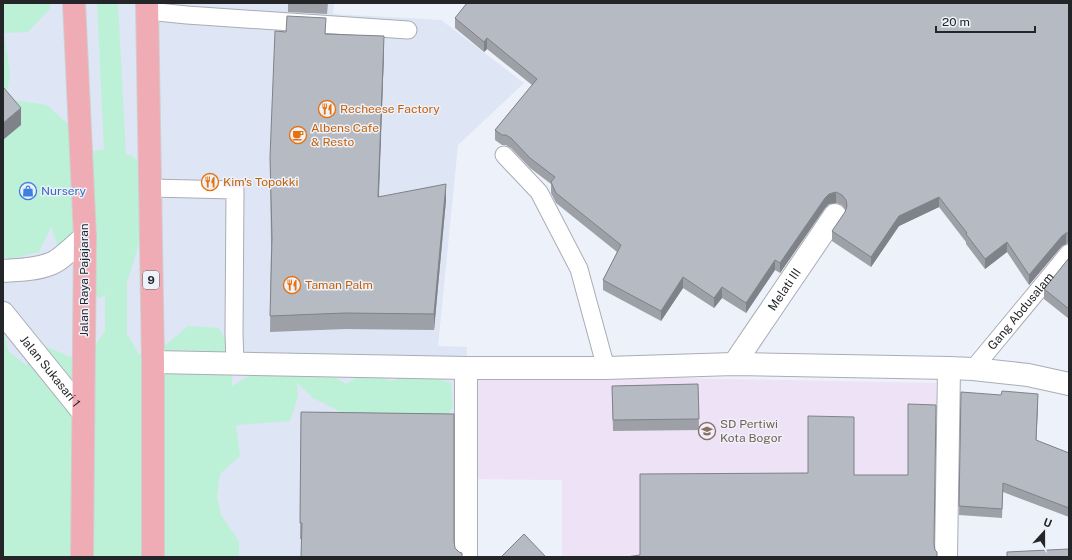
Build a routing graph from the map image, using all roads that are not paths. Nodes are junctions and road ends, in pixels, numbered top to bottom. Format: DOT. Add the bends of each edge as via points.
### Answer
graph roads {
  1 [pos="74,3"];
  2 [pos="147,7"];
  3 [pos="408,30"];
  4 [pos="504,155"];
  5 [pos="150,188"];
  6 [pos="835,215"];
  7 [pos="85,237"];
  8 [pos="1069,253"];
  9 [pos="3,271"];
  10 [pos="3,313"];
  11 [pos="153,362"];
  12 [pos="235,363"];
  13 [pos="734,364"];
  14 [pos="466,368"];
  15 [pos="606,368"];
  16 [pos="949,368"];
  17 [pos="973,369"];
  18 [pos="1069,384"];
  19 [pos="82,412"];
  20 [pos="82,557"];
  21 [pos="153,557"];
  22 [pos="466,557"];
  23 [pos="946,557"];
  1 -- 7 [label="highway, Jalan Raya Pajajaran"];
  2 -- 3 [label="lane" via="188,15"];
  2 -- 5 [label="highway, 9"];
  4 -- 15 [label="lane" via="539,192 579,269"];
  5 -- 11 [label="highway, 9"];
  5 -- 12 [label="lane" via="235,190"];
  6 -- 13 [label="street, Melati III"];
  7 -- 9 [label="street" via="51,264 28,270"];
  7 -- 19 [label="highway, Jalan Raya Pajajaran"];
  8 -- 17 [label="lane, Gang Abdusalam"];
  10 -- 19 [label="street, Jalan Sukasari 1"];
  11 -- 12 [label="street"];
  11 -- 21 [label="highway, 9"];
  12 -- 14 [label="street"];
  13 -- 15 [label="street"];
  13 -- 16 [label="street"];
  14 -- 15 [label="street"];
  14 -- 22 [label="street"];
  16 -- 17 [label="street"];
  16 -- 23 [label="street"];
  17 -- 18 [label="street" via="1028,375"];
  19 -- 20 [label="highway, Jalan Raya Pajajaran"];
}
